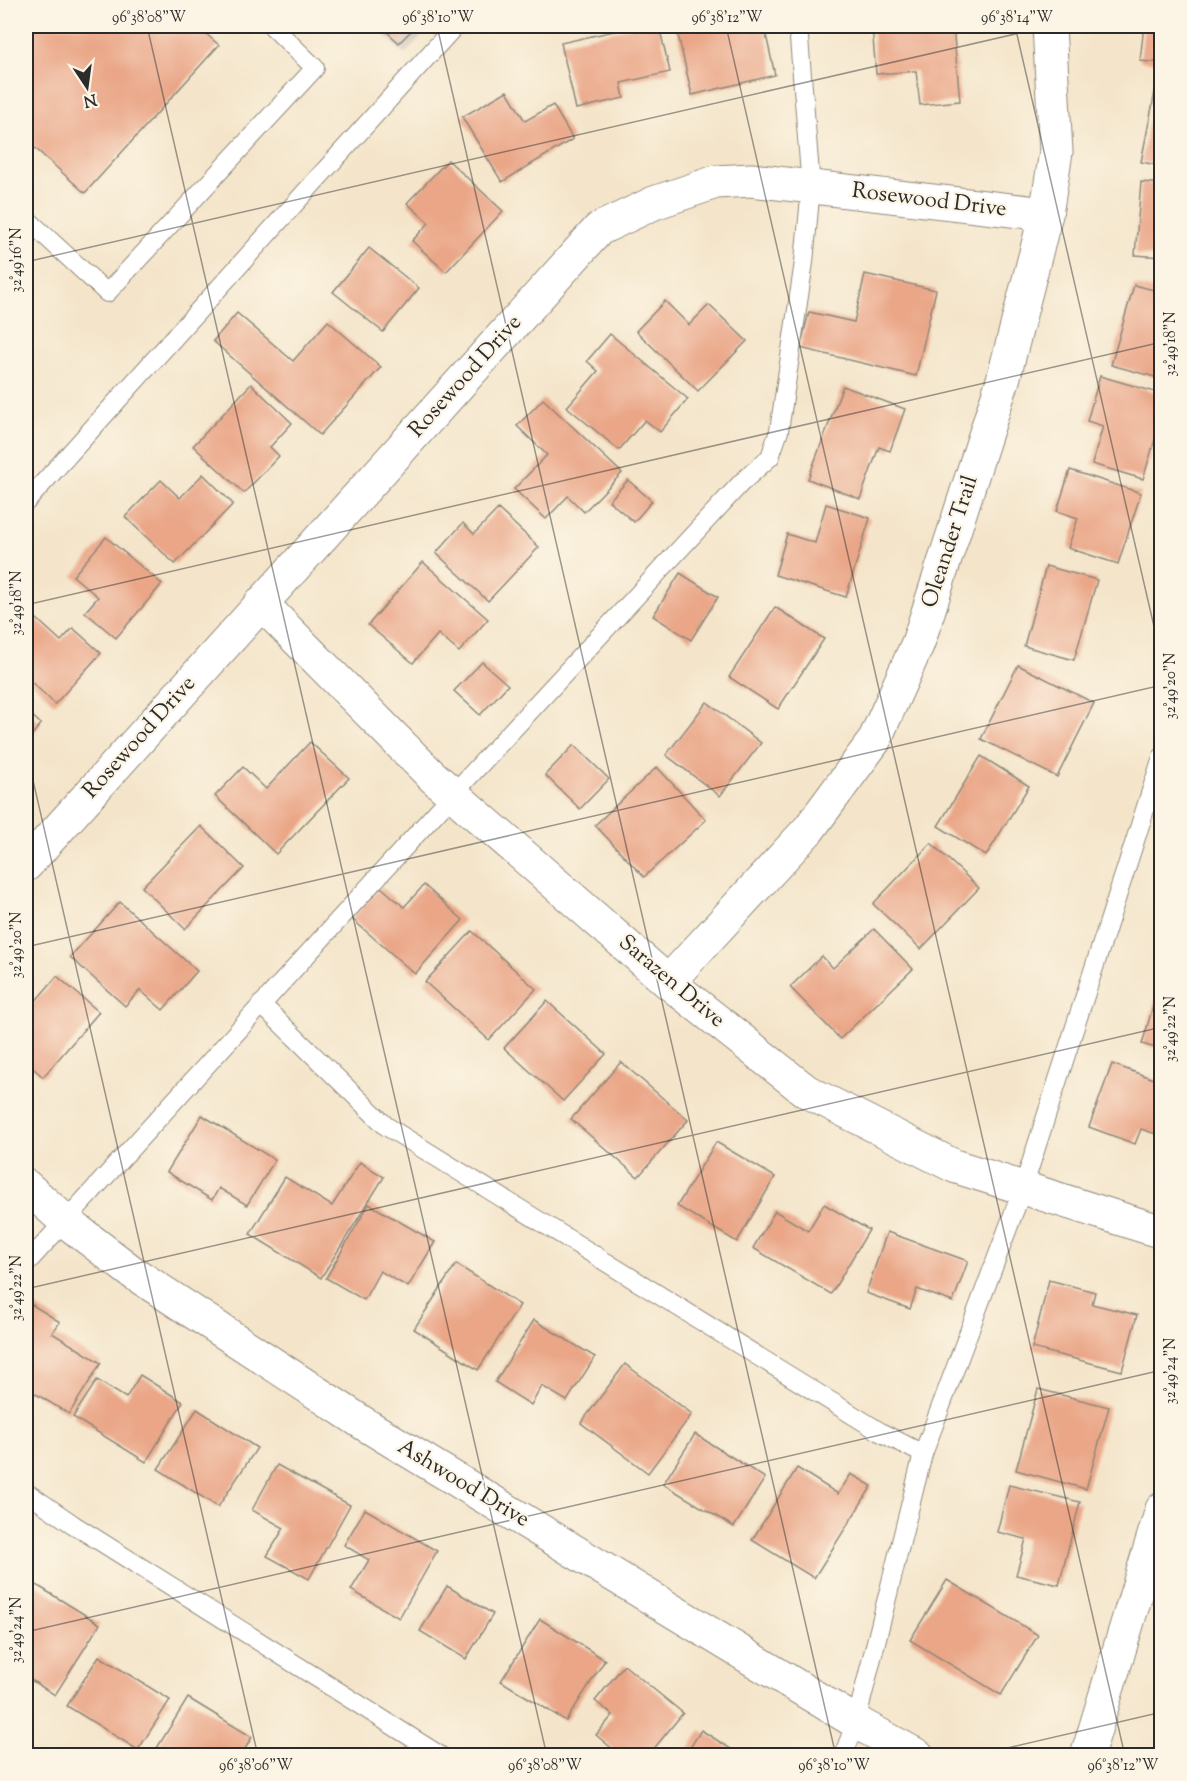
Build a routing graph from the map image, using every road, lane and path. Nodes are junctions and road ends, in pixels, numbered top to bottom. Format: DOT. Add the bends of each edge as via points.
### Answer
graph roads {
  1 [pos="272,26"];
  2 [pos="455,26"];
  3 [pos="798,26"];
  4 [pos="1049,26"];
  5 [pos="811,188"];
  6 [pos="1046,214"];
  7 [pos="26,218"];
  8 [pos="26,502"];
  9 [pos="261,603"];
  10 [pos="1161,757"];
  11 [pos="453,794"];
  12 [pos="26,865"];
  13 [pos="668,982"];
  14 [pos="261,1004"];
  15 [pos="26,1186"];
  16 [pos="1023,1188"];
  17 [pos="64,1220"];
  18 [pos="1161,1232"];
  19 [pos="26,1264"];
  20 [pos="923,1454"];
  21 [pos="26,1492"];
  22 [pos="1161,1509"];
  23 [pos="856,1722"];
  24 [pos="441,1755"];
  25 [pos="843,1755"];
  26 [pos="918,1755"];
  27 [pos="1087,1755"];
  1 -- 7 [label="lane" via="315,68 107,293"];
  2 -- 8 [label="lane"];
  3 -- 5 [label="lane"];
  4 -- 6 [label="street, Oleander Trail" via="1056,152"];
  5 -- 6 [label="street, Rosewood Drive"];
  5 -- 9 [label="street, Rosewood Drive" via="751,180 716,182 654,203 600,229"];
  5 -- 11 [label="lane" via="779,431 770,458 741,483"];
  6 -- 13 [label="street, Oleander Trail" via="1003,380 922,632 874,741 809,830"];
  9 -- 11 [label="street, Sarazen Drive"];
  9 -- 12 [label="street, Rosewood Drive"];
  10 -- 16 [label="lane"];
  11 -- 13 [label="street, Sarazen Drive"];
  11 -- 14 [label="lane"];
  13 -- 16 [label="street, Sarazen Drive" via="806,1091 954,1166"];
  14 -- 17 [label="lane"];
  14 -- 20 [label="lane" via="386,1126 882,1433"];
  15 -- 17 [label="street, Ashwood Drive"];
  16 -- 18 [label="street, Sarazen Drive"];
  16 -- 20 [label="lane"];
  17 -- 19 [label="lane"];
  17 -- 23 [label="street, Ashwood Drive" via="132,1272 366,1425"];
  20 -- 23 [label="lane"];
  21 -- 24 [label="lane"];
  22 -- 27 [label="street"];
  23 -- 25 [label="lane"];
  23 -- 26 [label="street, Ashwood Drive"];
}
